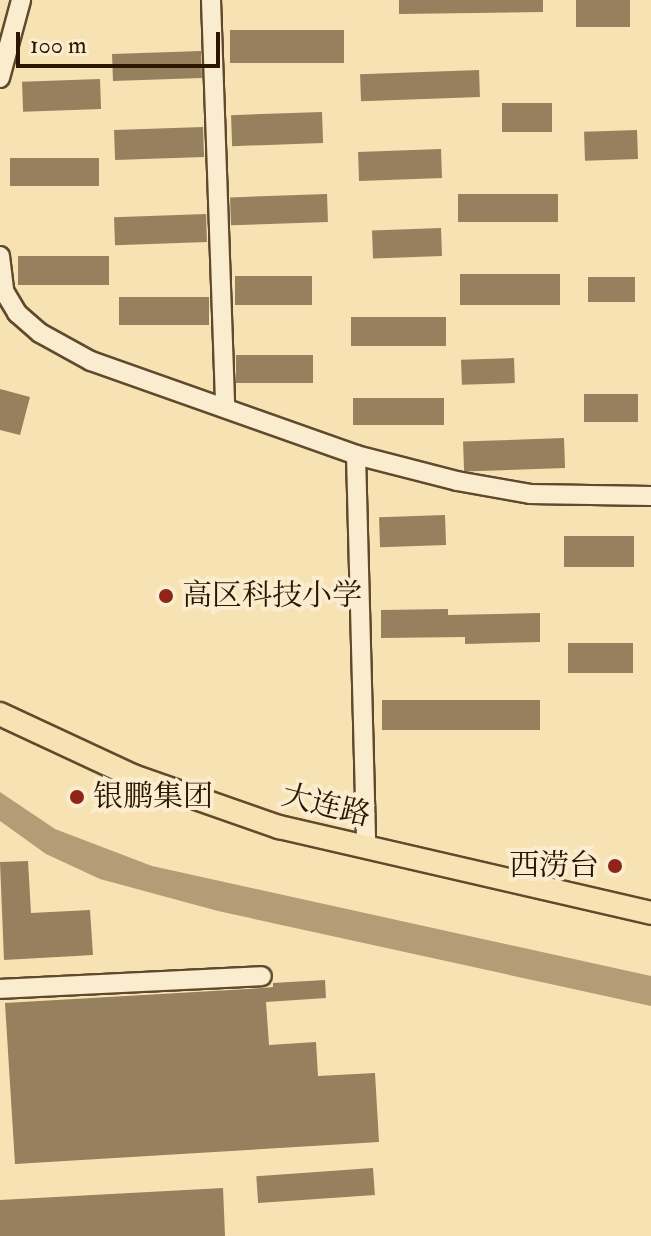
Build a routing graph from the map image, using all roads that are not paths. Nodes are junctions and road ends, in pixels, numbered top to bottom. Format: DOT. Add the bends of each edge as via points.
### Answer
graph roads {
  1 [pos="21,0"];
  2 [pos="211,0"];
  3 [pos="0,78"];
  4 [pos="0,256"];
  5 [pos="225,407"];
  6 [pos="356,455"];
  7 [pos="651,496"];
  8 [pos="0,714"];
  9 [pos="366,847"];
  10 [pos="651,913"];
  11 [pos="262,976"];
  12 [pos="0,989"];
  1 -- 3 [label="lane"];
  2 -- 5 [label="lane"];
  4 -- 5 [label="lane" via="4,291 17,313 40,333 91,361"];
  5 -- 6 [label="lane"];
  6 -- 7 [label="lane" via="530,494"];
  6 -- 9 [label="lane"];
  8 -- 9 [label="main road, 大连路" via="133,776 279,827"];
  9 -- 10 [label="main road, 大连路"];
  11 -- 12 [label="lane"];
}
